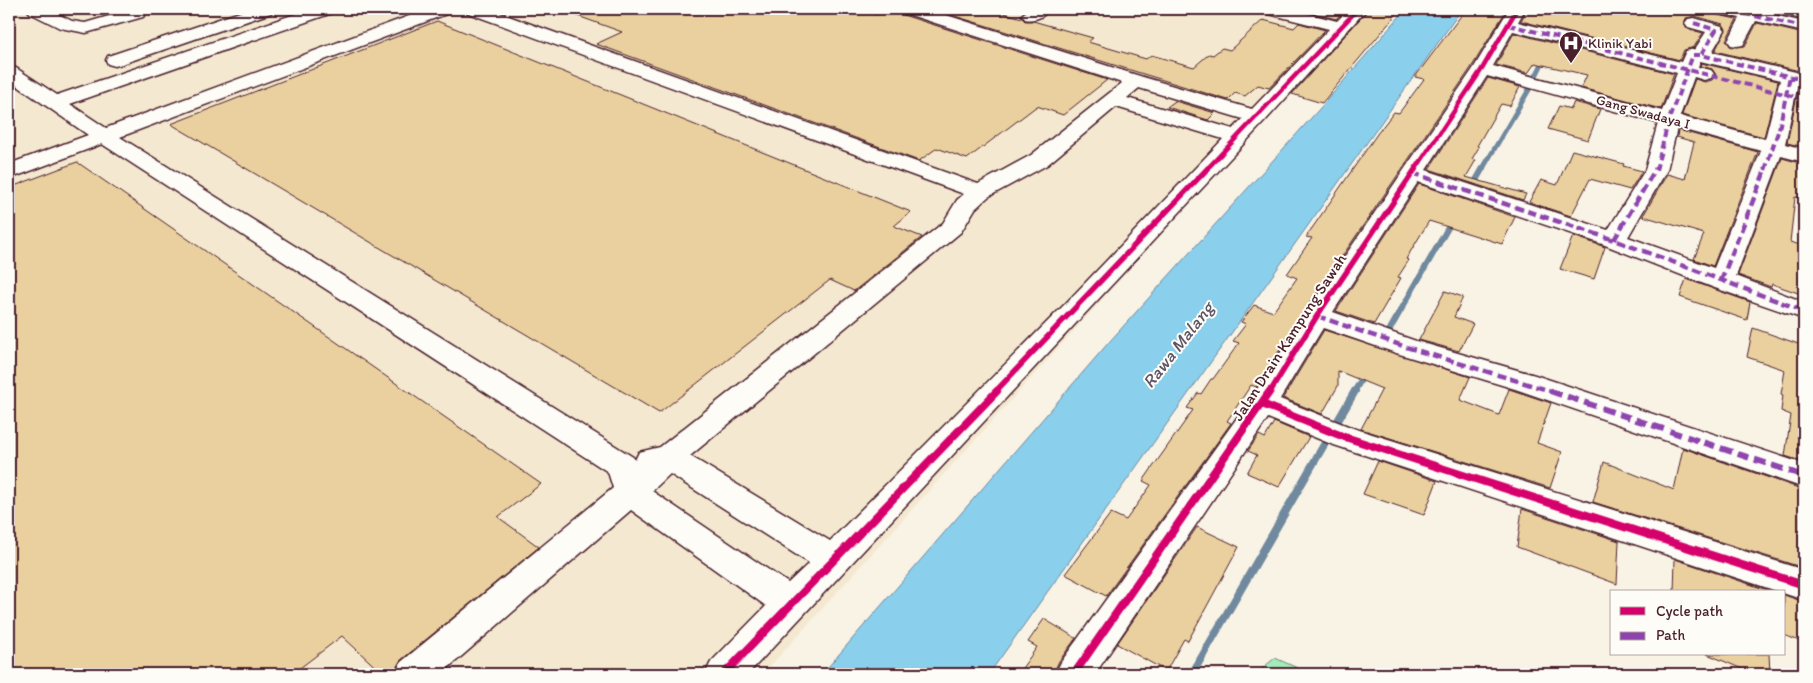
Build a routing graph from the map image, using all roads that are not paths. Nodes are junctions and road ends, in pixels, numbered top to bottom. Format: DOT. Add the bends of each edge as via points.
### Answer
graph roads {
  1 [pos="36,9"];
  2 [pos="220,9"];
  3 [pos="265,9"];
  4 [pos="326,9"];
  5 [pos="443,9"];
  6 [pos="474,9"];
  7 [pos="910,9"];
  8 [pos="1271,9"];
  9 [pos="1306,9"];
  10 [pos="1723,9"];
  11 [pos="138,10"];
  12 [pos="1751,12"];
  13 [pos="1513,17"];
  14 [pos="239,18"];
  15 [pos="1349,19"];
  16 [pos="1694,23"];
  17 [pos="1804,27"];
  18 [pos="1737,41"];
  19 [pos="115,60"];
  20 [pos="1694,60"];
  21 [pos="1482,69"];
  22 [pos="9,72"];
  23 [pos="1136,81"];
  24 [pos="1797,87"];
  25 [pos="1112,100"];
  26 [pos="54,103"];
  27 [pos="1258,116"];
  28 [pos="1669,119"];
  29 [pos="104,136"];
  30 [pos="1238,137"];
  31 [pos="1773,147"];
  32 [pos="1804,156"];
  33 [pos="9,172"];
  34 [pos="1412,173"];
  35 [pos="980,192"];
  36 [pos="1614,240"];
  37 [pos="1721,281"];
  38 [pos="1804,311"];
  39 [pos="1317,316"];
  40 [pos="1262,404"];
  41 [pos="668,457"];
  42 [pos="1804,476"];
  43 [pos="626,479"];
  44 [pos="834,560"];
  45 [pos="1804,585"];
  46 [pos="790,604"];
  47 [pos="414,674"];
  48 [pos="724,674"];
  49 [pos="1074,674"];
  1 -- 11 [label="street" via="60,23 78,28"];
  2 -- 14 [label="street"];
  3 -- 14 [label="street"];
  4 -- 26 [label="street"];
  5 -- 29 [label="street"];
  6 -- 35 [label="street"];
  7 -- 23 [label="street"];
  8 -- 15 [label="street"];
  9 -- 15 [label="street"];
  10 -- 12 [label="street"];
  12 -- 17 [label="street"];
  12 -- 18 [label="street"];
  13 -- 20 [label="street" via="1567,39"];
  13 -- 21 [label="street, Jalan Drain Kampung Sawah"];
  14 -- 19 [label="street"];
  15 -- 27 [label="street"];
  16 -- 20 [label="street" via="1716,30"];
  20 -- 24 [label="street"];
  20 -- 28 [label="street"];
  21 -- 28 [label="street, Gang Swadaya I"];
  21 -- 34 [label="street, Jalan Drain Kampung Sawah"];
  22 -- 26 [label="street"];
  23 -- 25 [label="street"];
  23 -- 27 [label="street"];
  24 -- 31 [label="street"];
  25 -- 30 [label="street"];
  25 -- 35 [label="street" via="1039,160"];
  26 -- 29 [label="street"];
  27 -- 30 [label="street"];
  28 -- 31 [label="street, Gang Swadaya I"];
  28 -- 36 [label="street" via="1656,170"];
  29 -- 33 [label="street"];
  29 -- 43 [label="street"];
  30 -- 44 [label="street"];
  31 -- 32 [label="street, Gang Swadaya I"];
  31 -- 37 [label="street"];
  34 -- 36 [label="street"];
  34 -- 39 [label="street, Jalan Drain Kampung Sawah"];
  35 -- 41 [label="street" via="965,205 952,226"];
  36 -- 37 [label="street"];
  37 -- 38 [label="street"];
  39 -- 40 [label="street, Jalan Drain Kampung Sawah"];
  39 -- 42 [label="street" via="1406,347 1526,382"];
  40 -- 45 [label="street" via="1342,436"];
  40 -- 49 [label="street, Jalan Drain Kampung Sawah"];
  41 -- 43 [label="street"];
  41 -- 44 [label="street"];
  43 -- 46 [label="street"];
  43 -- 47 [label="street"];
  44 -- 46 [label="street"];
  46 -- 48 [label="street"];
}
